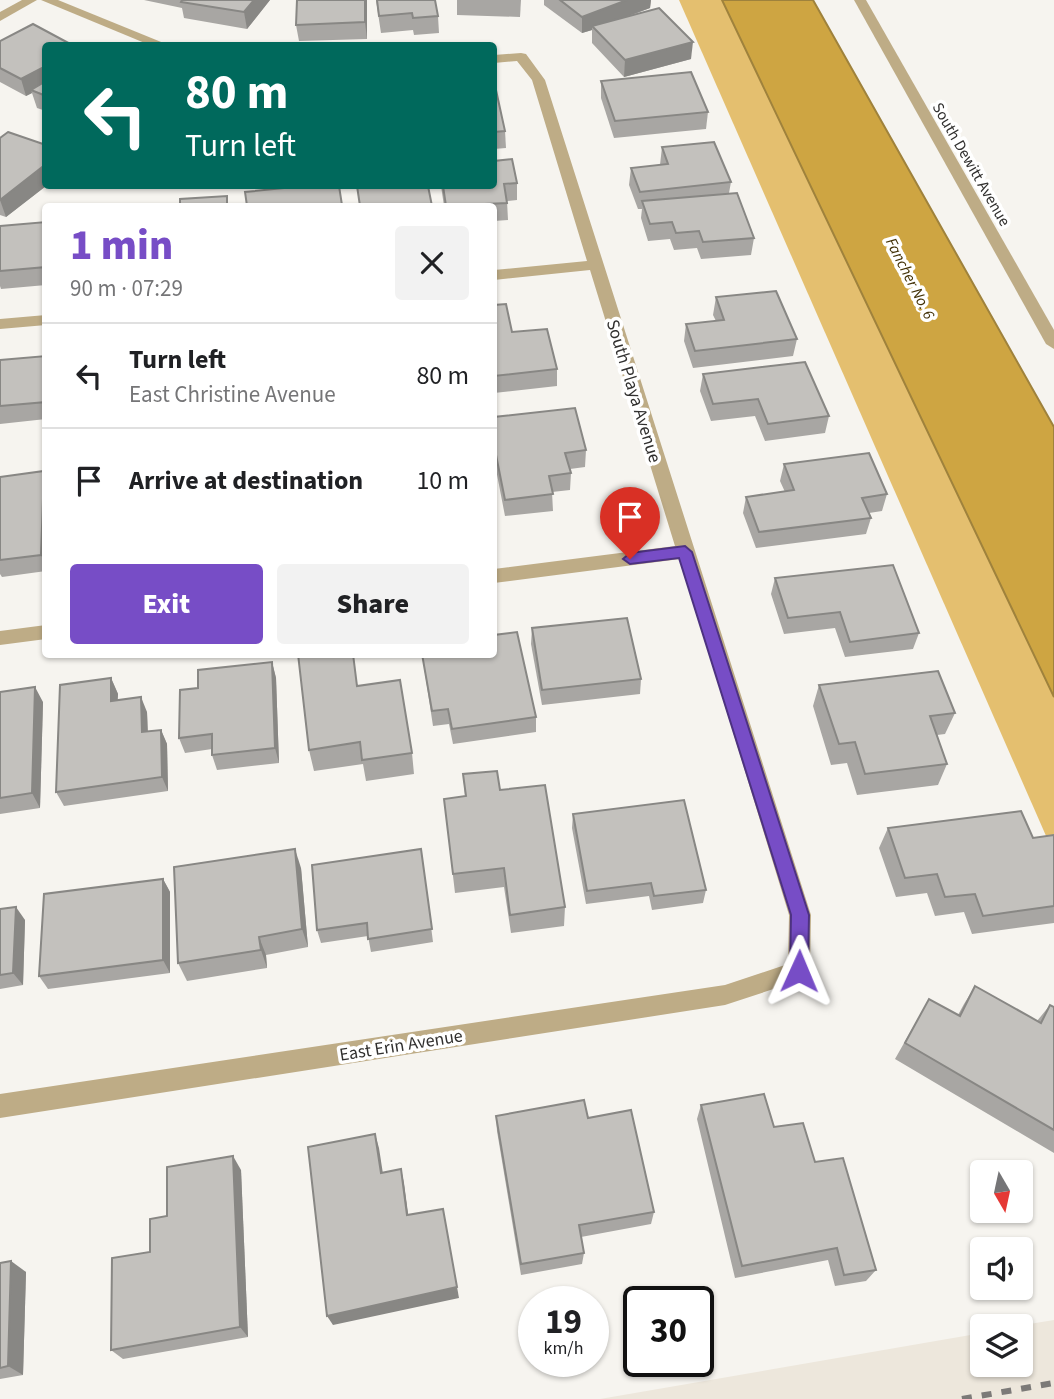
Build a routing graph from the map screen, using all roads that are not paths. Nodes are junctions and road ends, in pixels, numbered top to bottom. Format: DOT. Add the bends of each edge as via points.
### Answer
graph roads {
  1 [pos="32,0"];
  2 [pos="47,0"];
  3 [pos="860,0"];
  4 [pos="0,17"];
  5 [pos="155,42"];
  6 [pos="497,59"];
  7 [pos="594,265"];
  8 [pos="497,275"];
  9 [pos="42,320"];
  10 [pos="0,324"];
  11 [pos="1054,344"];
  12 [pos="685,552"];
  13 [pos="497,576"];
  14 [pos="42,633"];
  15 [pos="0,638"];
  16 [pos="799,971"];
  17 [pos="0,1106"];
  1 -- 4 [label="street"];
  2 -- 5 [label="street"];
  3 -- 11 [label="street, South Dewitt Avenue"];
  6 -- 7 [label="street, South Playa Avenue" via="521,57 538,80"];
  7 -- 8 [label="street"];
  7 -- 12 [label="street, South Playa Avenue"];
  9 -- 10 [label="street"];
  12 -- 13 [label="street"];
  12 -- 16 [label="street, South Playa Avenue" via="800,915"];
  14 -- 15 [label="street"];
  16 -- 17 [label="street, East Erin Avenue" via="725,995"];
}
